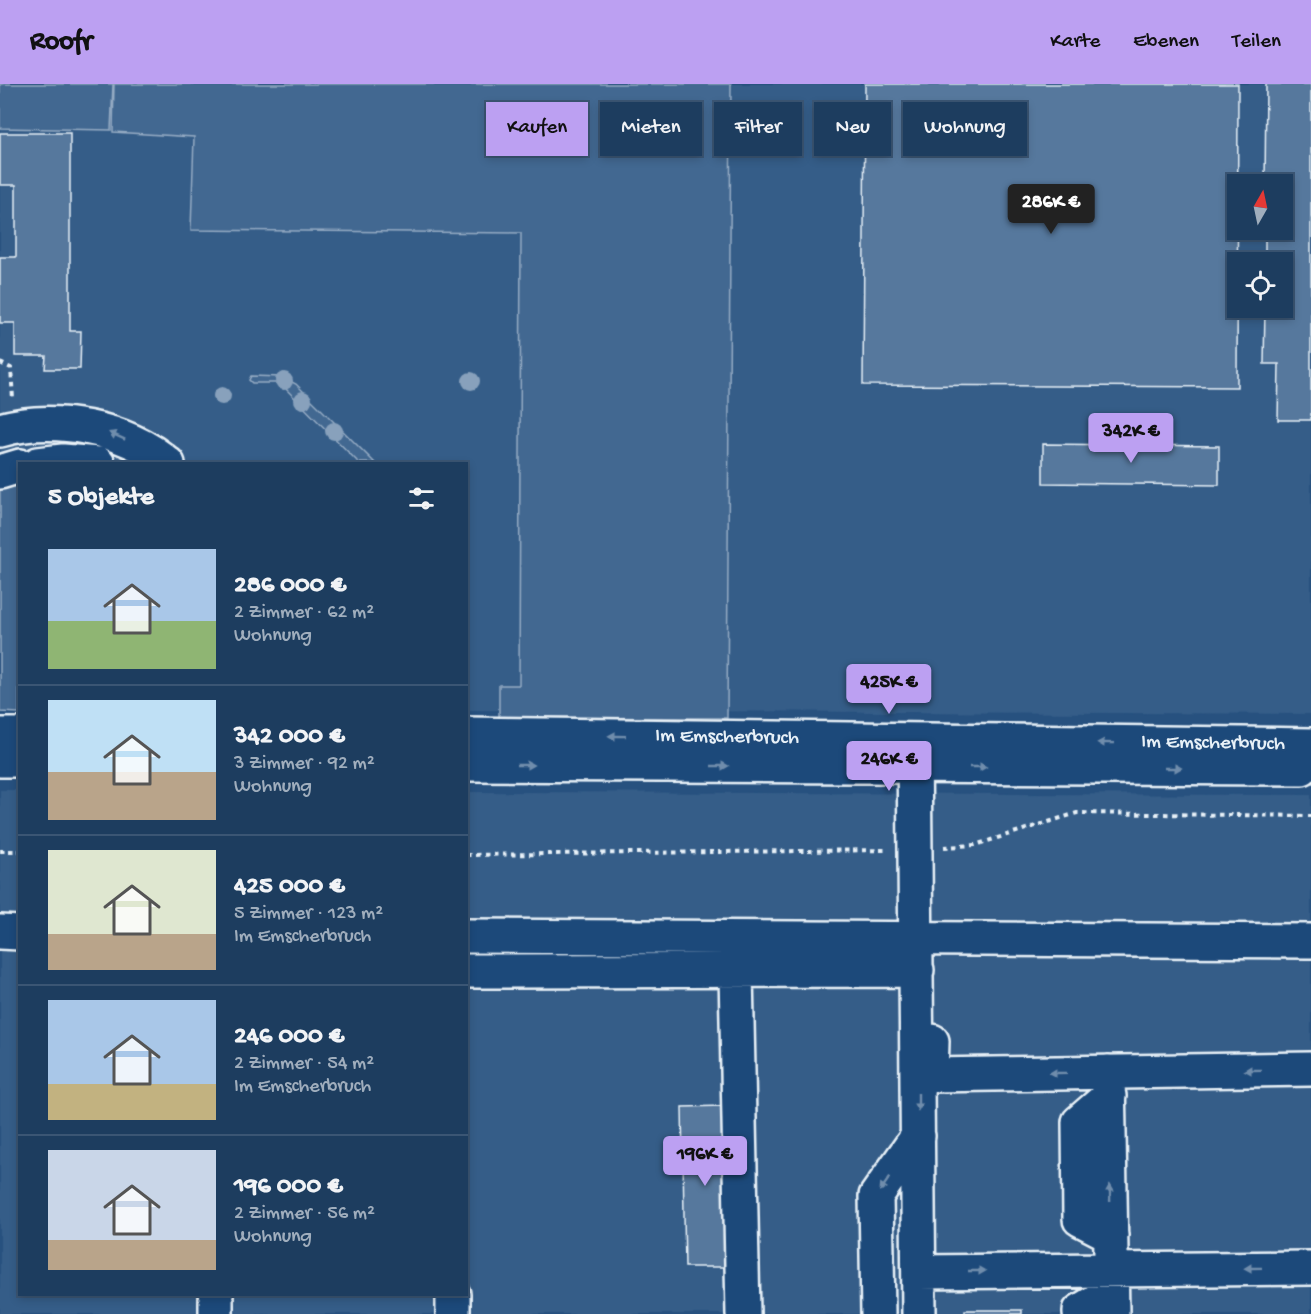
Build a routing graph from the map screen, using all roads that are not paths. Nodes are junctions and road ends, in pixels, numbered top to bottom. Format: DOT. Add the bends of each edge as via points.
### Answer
graph roads {
  1 [pos="7,428"];
  2 [pos="55,462"];
  3 [pos="75,462"];
  4 [pos="165,462"];
  5 [pos="18,466"];
  6 [pos="0,472"];
  7 [pos="468,734"];
  8 [pos="0,735"];
  9 [pos="18,735"];
  10 [pos="1311,745"];
  11 [pos="914,754"];
  12 [pos="0,760"];
  13 [pos="18,760"];
  14 [pos="468,764"];
  15 [pos="1311,768"];
  16 [pos="0,932"];
  17 [pos="18,933"];
  18 [pos="468,936"];
  19 [pos="1311,941"];
  20 [pos="917,955"];
  21 [pos="468,970"];
  22 [pos="736,972"];
  23 [pos="917,1022"];
  24 [pos="1311,1069"];
  25 [pos="1108,1084"];
  26 [pos="918,1136"];
  27 [pos="1311,1268"];
  28 [pos="919,1272"];
  29 [pos="1111,1292"];
  30 [pos="216,1296"];
  31 [pos="453,1296"];
  32 [pos="216,1314"];
  33 [pos="453,1314"];
  34 [pos="743,1314"];
  35 [pos="878,1314"];
  36 [pos="919,1314"];
  37 [pos="1080,1314"];
  4 -- 1 [label="main road, one-way" via="107,431 42,423"];
  2 -- 3 [label="main road"];
  5 -- 6 [label="main road"];
  11 -- 7 [label="main road, Im Emscherbruch, one-way"];
  8 -- 9 [label="main road"];
  10 -- 11 [label="main road, Im Emscherbruch, one-way"];
  14 -- 11 [label="main road, Im Emscherbruch, one-way"];
  11 -- 15 [label="main road, Im Emscherbruch, one-way"];
  11 -- 20 [label="main road"];
  12 -- 13 [label="main road"];
  16 -- 17 [label="main road"];
  18 -- 20 [label="main road"];
  19 -- 20 [label="main road"];
  20 -- 22 [label="main road"];
  20 -- 23 [label="main road"];
  21 -- 22 [label="main road"];
  22 -- 34 [label="main road"];
  25 -- 23 [label="main road, one-way" via="932,1075 933,1028"];
  23 -- 26 [label="main road, one-way"];
  24 -- 25 [label="main road, one-way"];
  29 -- 25 [label="main road, one-way" via="1110,1234 1080,1219 1079,1122"];
  26 -- 28 [label="main road"];
  26 -- 35 [label="main road, one-way" via="876,1196"];
  27 -- 29 [label="main road, one-way"];
  28 -- 29 [label="main road, one-way"];
  28 -- 36 [label="main road"];
  29 -- 37 [label="main road"];
  30 -- 32 [label="main road"];
  31 -- 33 [label="main road"];
}
